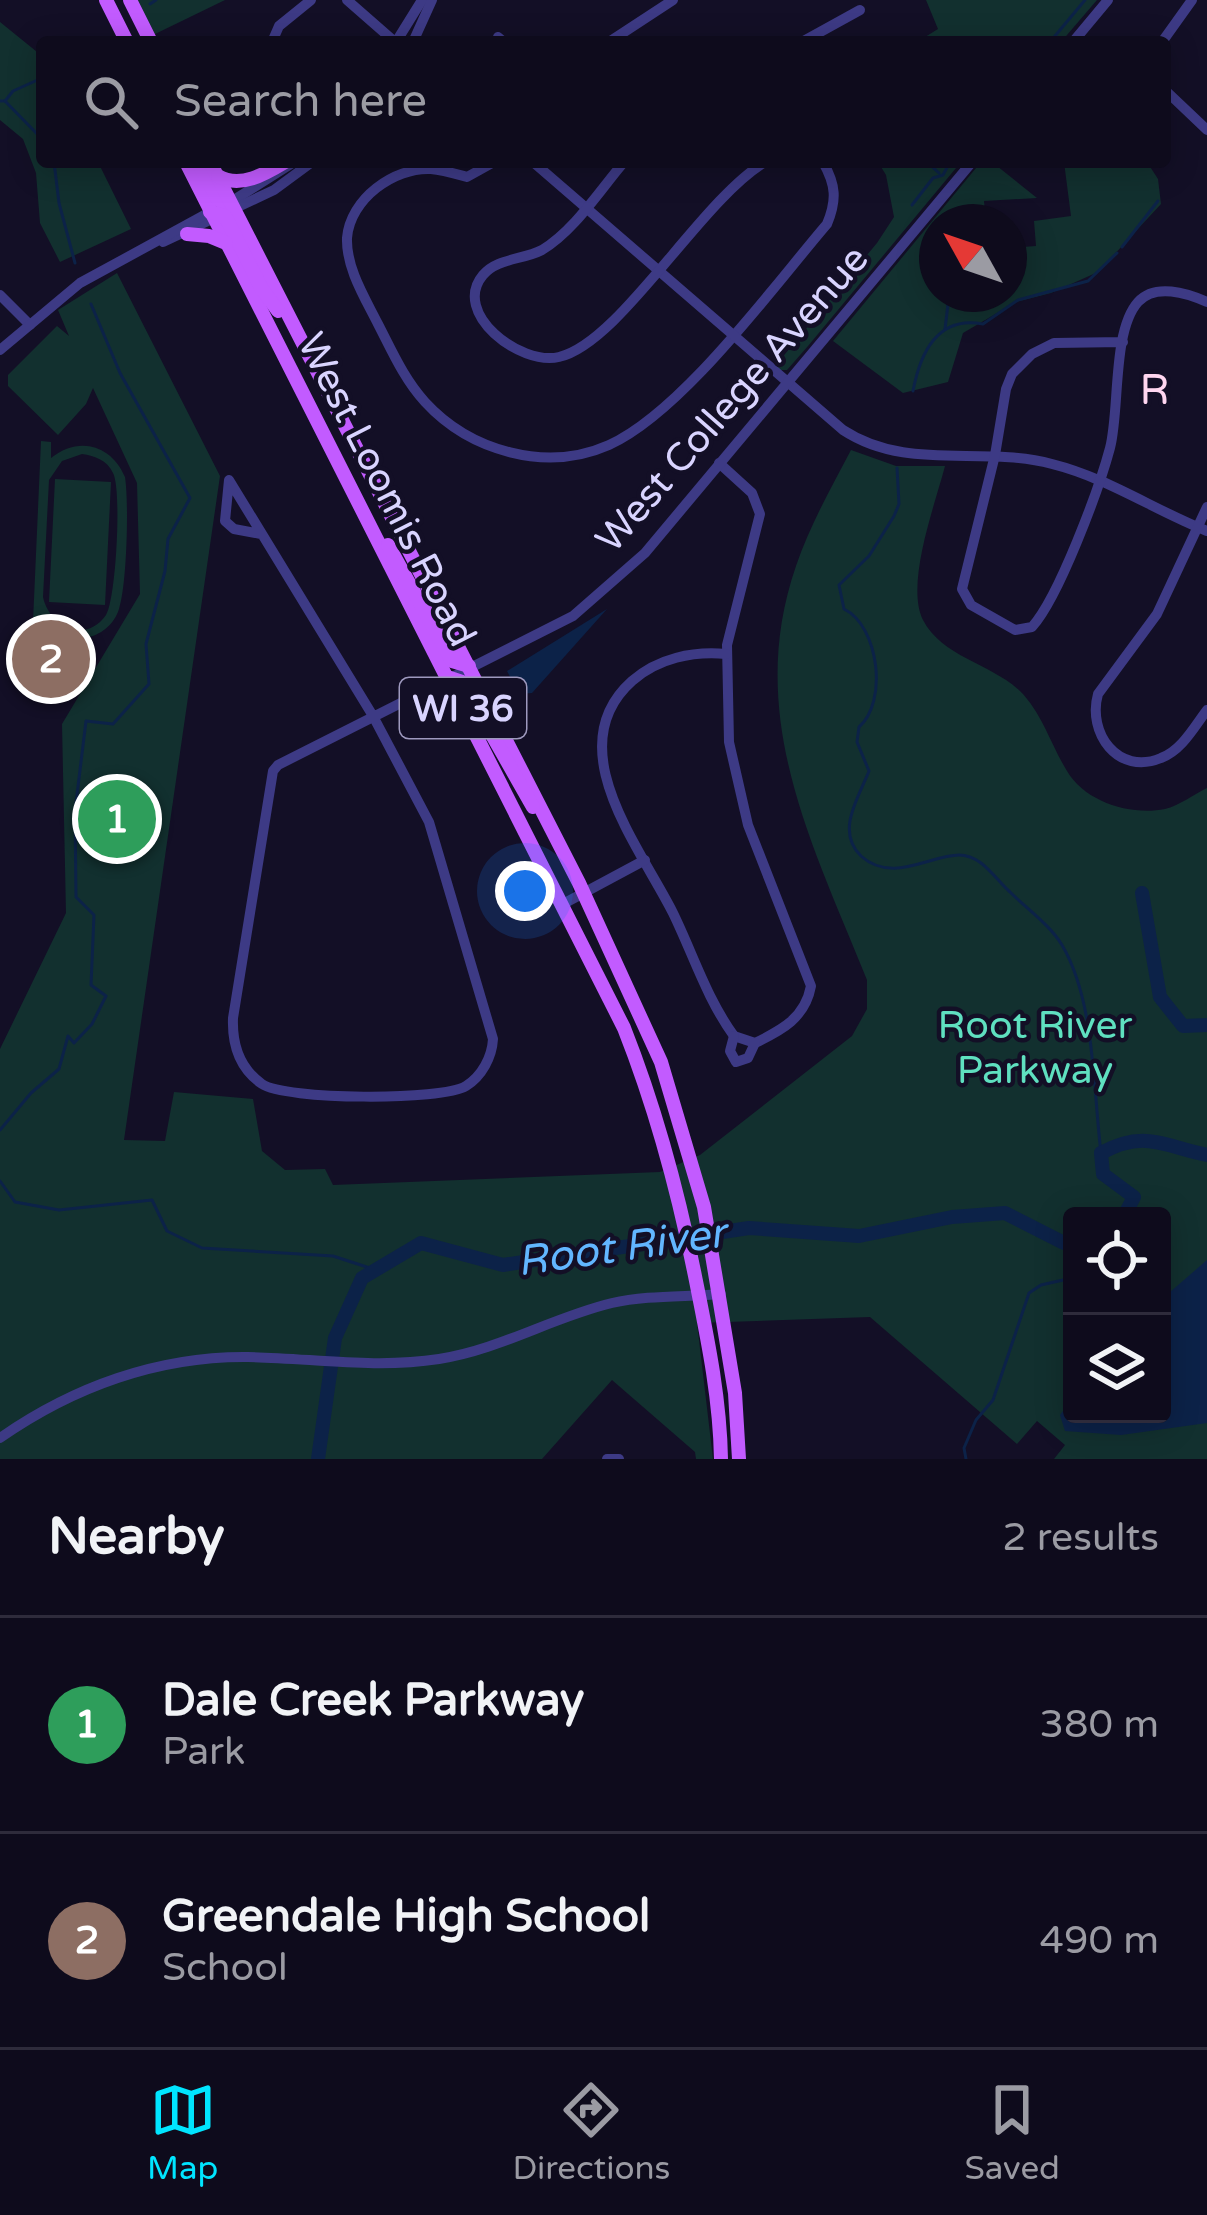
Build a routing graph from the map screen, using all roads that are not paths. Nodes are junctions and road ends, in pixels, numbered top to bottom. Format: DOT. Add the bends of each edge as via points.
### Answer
graph roads {
  1 [pos="106,0"];
  2 [pos="130,0"];
  3 [pos="311,0"];
  4 [pos="347,0"];
  5 [pos="422,0"];
  6 [pos="432,0"];
  7 [pos="674,0"];
  8 [pos="1108,0"];
  9 [pos="1192,0"];
  10 [pos="860,10"];
  11 [pos="124,36"];
  12 [pos="148,36"];
  13 [pos="274,36"];
  14 [pos="388,36"];
  15 [pos="399,36"];
  16 [pos="416,36"];
  17 [pos="618,36"];
  18 [pos="813,36"];
  19 [pos="1078,36"];
  20 [pos="1166,36"];
  21 [pos="1171,96"];
  22 [pos="1207,130"];
  23 [pos="191,168"];
  24 [pos="201,168"];
  25 [pos="274,168"];
  26 [pos="281,168"];
  27 [pos="304,168"];
  28 [pos="483,168"];
  29 [pos="540,168"];
  30 [pos="618,168"];
  31 [pos="757,168"];
  32 [pos="827,168"];
  33 [pos="967,168"];
  34 [pos="213,169"];
  35 [pos="584,208"];
  36 [pos="223,211"];
  37 [pos="187,234"];
  38 [pos="226,243"];
  39 [pos="148,246"];
  40 [pos="658,270"];
  41 [pos="0,295"];
  42 [pos="1207,302"];
  43 [pos="30,325"];
  44 [pos="732,334"];
  45 [pos="1124,342"];
  46 [pos="0,350"];
  47 [pos="788,382"];
  48 [pos="995,455"];
  49 [pos="719,464"];
  50 [pos="1100,477"];
  51 [pos="1207,507"];
  52 [pos="364,513"];
  53 [pos="1202,529"];
  54 [pos="262,534"];
  55 [pos="726,654"];
  56 [pos="469,666"];
  57 [pos="447,677"];
  58 [pos="1207,710"];
  59 [pos="373,716"];
  60 [pos="560,845"];
  61 [pos="645,860"];
  62 [pos="584,891"];
  63 [pos="563,904"];
  64 [pos="734,1036"];
  65 [pos="755,1043"];
  66 [pos="722,1294"];
  67 [pos="700,1296"];
  68 [pos="0,1438"];
  69 [pos="607,1459"];
  70 [pos="619,1459"];
  71 [pos="721,1459"];
  72 [pos="739,1459"];
  1 -- 11 [label="main road"];
  2 -- 12 [label="main road"];
  3 -- 13 [label="street"];
  4 -- 14 [label="street"];
  5 -- 15 [label="street"];
  6 -- 16 [label="street"];
  7 -- 17 [label="street"];
  8 -- 19 [label="street"];
  9 -- 20 [label="street"];
  10 -- 18 [label="street"];
  21 -- 22 [label="street"];
  23 -- 36 [label="main road, West Loomis Road / WI 36"];
  24 -- 36 [label="main road"];
  25 -- 34 [label="main road" via="228,182"];
  26 -- 36 [label="street"];
  27 -- 36 [label="street"];
  28 -- 44 [label="street" via="467,177 407,171 382,183 353,217 347,239 356,280 402,370 445,422 503,451 586,452 666,406"];
  29 -- 35 [label="street"];
  30 -- 35 [label="street"];
  31 -- 40 [label="street"];
  32 -- 44 [label="street" via="835,204 826,224"];
  33 -- 47 [label="street, West College Avenue"];
  34 -- 36 [label="main road, West Loomis Road / WI 36"];
  35 -- 40 [label="street"];
  35 -- 40 [label="street" via="541,250 496,265 479,280 477,307 504,342 543,358 573,352"];
  36 -- 37 [label="street"];
  36 -- 38 [label="main road, West Loomis Road / WI 36"];
  36 -- 39 [label="street"];
  36 -- 56 [label="main road, West Loomis Road / WI 36" via="303,343"];
  37 -- 38 [label="main road"];
  37 -- 39 [label="street"];
  38 -- 52 [label="main road, West Loomis Road / WI 36"];
  39 -- 43 [label="street" via="80,283"];
  40 -- 44 [label="street"];
  41 -- 43 [label="street"];
  42 -- 45 [label="street" via="1166,290 1147,294 1130,315"];
  43 -- 46 [label="street"];
  44 -- 47 [label="street"];
  45 -- 48 [label="street" via="1067,340 1023,362 1006,389"];
  45 -- 50 [label="street"];
  47 -- 48 [label="street" via="868,446 918,456"];
  47 -- 49 [label="street, West College Avenue"];
  48 -- 50 [label="street"];
  48 -- 50 [label="street" via="962,589 971,605 1015,630 1032,627 1048,606"];
  49 -- 55 [label="street" via="752,493 760,514"];
  49 -- 56 [label="street, West College Avenue" via="645,553 573,616"];
  50 -- 53 [label="street"];
  51 -- 53 [label="street"];
  52 -- 56 [label="main road" via="452,661"];
  52 -- 57 [label="main road, West Loomis Road / WI 36"];
  53 -- 58 [label="street" via="1094,708 1111,752 1142,762 1178,748"];
  54 -- 54 [label="street" via="249,514 229,480 225,521"];
  54 -- 59 [label="street"];
  55 -- 61 [label="street" via="654,666 610,709 600,755 606,781"];
  55 -- 65 [label="street" via="736,782 811,986 799,1016"];
  56 -- 57 [label="street, West College Avenue"];
  56 -- 60 [label="main road, West Loomis Road / WI 36"];
  57 -- 59 [label="street, West College Avenue"];
  57 -- 60 [label="main road" via="462,682"];
  57 -- 63 [label="main road, West Loomis Road / WI 36"];
  59 -- 59 [label="street" via="278,765 271,778 232,1039 248,1072 282,1093 443,1093 477,1077 492,1051 491,1024 432,829"];
  60 -- 62 [label="main road, West Loomis Road / WI 36"];
  61 -- 62 [label="street"];
  61 -- 64 [label="street"];
  62 -- 63 [label="street"];
  62 -- 66 [label="main road, West Loomis Road / WI 36" via="661,1062"];
  63 -- 67 [label="main road, West Loomis Road / WI 36" via="640,1069"];
  64 -- 65 [label="street"];
  64 -- 65 [label="street" via="736,1061 748,1058"];
  66 -- 67 [label="street"];
  66 -- 72 [label="main road, West Loomis Road / WI 36"];
  67 -- 68 [label="street" via="618,1302 451,1357 363,1364 245,1357 152,1368 98,1383"];
  67 -- 71 [label="main road, West Loomis Road / WI 36"];
  69 -- 70 [label="street"];
}
